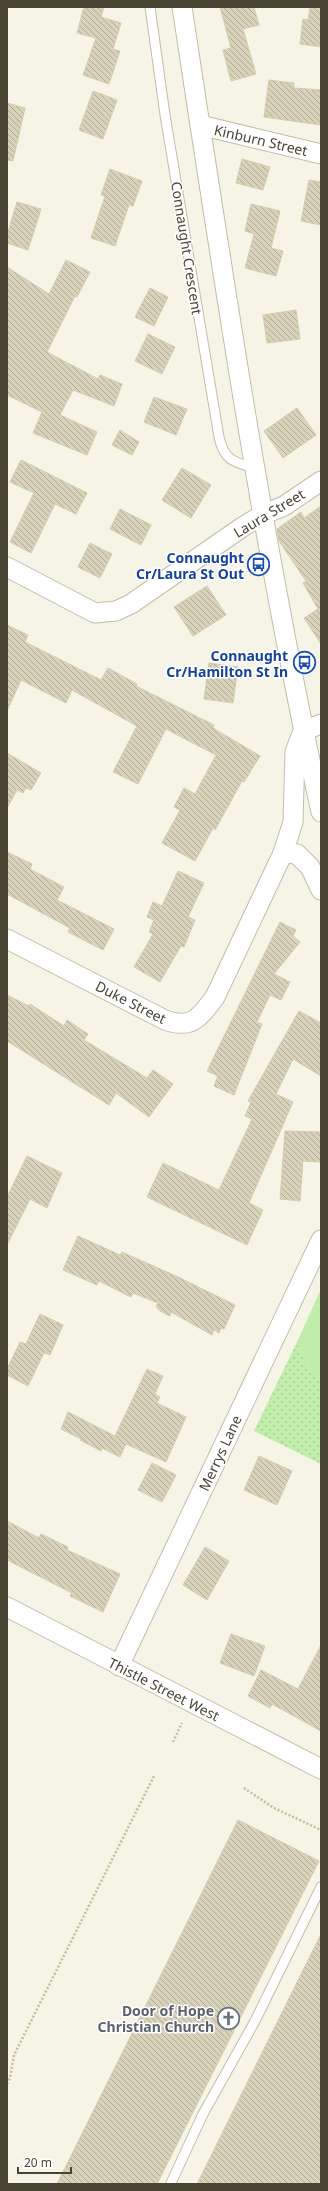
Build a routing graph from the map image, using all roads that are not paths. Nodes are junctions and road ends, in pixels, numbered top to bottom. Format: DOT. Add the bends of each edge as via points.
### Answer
graph roads {
  1 [pos="150,7"];
  2 [pos="182,7"];
  3 [pos="200,125"];
  4 [pos="321,154"];
  5 [pos="254,468"];
  6 [pos="321,480"];
  7 [pos="262,515"];
  8 [pos="7,567"];
  9 [pos="321,724"];
  10 [pos="303,731"];
  11 [pos="321,812"];
  12 [pos="283,853"];
  13 [pos="321,890"];
  14 [pos="7,939"];
  15 [pos="321,1240"];
  16 [pos="7,1607"];
  17 [pos="119,1666"];
  18 [pos="321,1769"];
  19 [pos="321,1887"];
  20 [pos="171,2183"];
  1 -- 5 [label="lane, Connaught Crescent" via="165,115 219,437 228,458"];
  2 -- 3 [label="street"];
  3 -- 4 [label="street, Kinburn Street"];
  3 -- 5 [label="street"];
  5 -- 7 [label="street"];
  6 -- 7 [label="street, Laura Street" via="284,506"];
  7 -- 8 [label="street, Laura Street" via="131,604 116,611 95,613"];
  7 -- 10 [label="street"];
  9 -- 10 [label="street"];
  10 -- 11 [label="street"];
  10 -- 12 [label="street, Duke Street" via="296,752 293,822"];
  12 -- 13 [label="street" via="297,854 310,867"];
  12 -- 14 [label="street, Duke Street" via="215,996 202,1013 190,1023 177,1024 165,1020"];
  15 -- 17 [label="street, Merrys Lane"];
  16 -- 17 [label="street, Thistle Street West"];
  17 -- 18 [label="street, Thistle Street West"];
  19 -- 20 [label="lane" via="255,2021 203,2114"];
}
